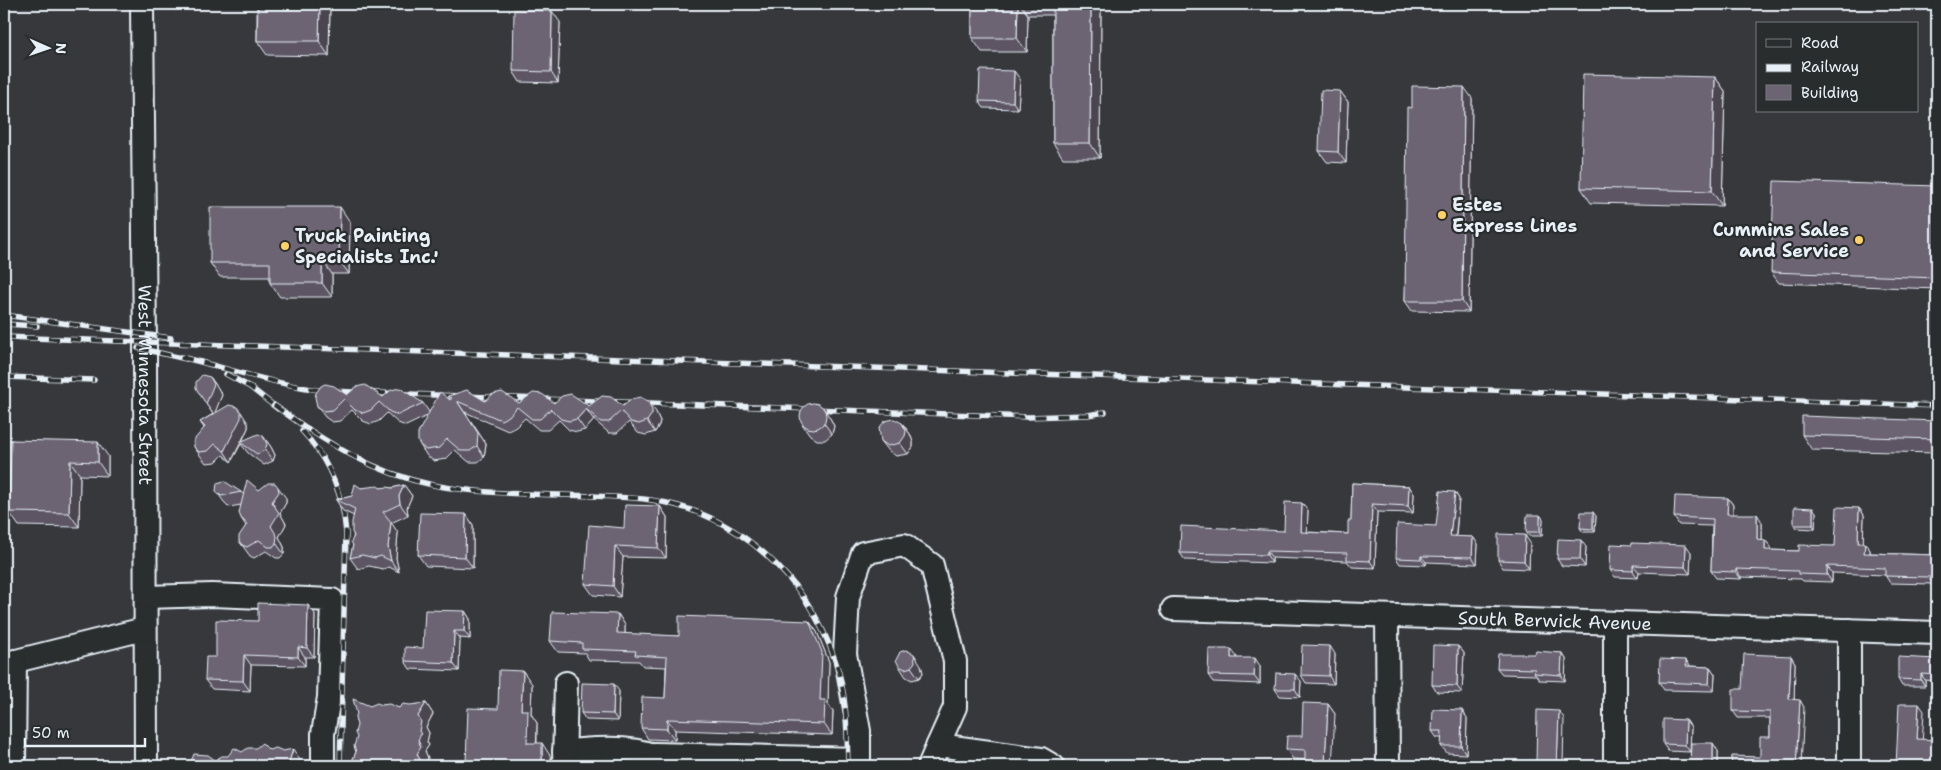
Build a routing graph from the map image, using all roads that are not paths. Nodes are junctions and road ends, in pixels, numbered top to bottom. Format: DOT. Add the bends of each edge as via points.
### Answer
graph roads {
  1 [pos="142,4"];
  2 [pos="146,598"];
  3 [pos="1173,609"];
  4 [pos="1387,616"];
  5 [pos="1615,623"];
  6 [pos="144,629"];
  7 [pos="1850,630"];
  8 [pos="1937,633"];
  9 [pos="9,662"];
  10 [pos="566,683"];
  11 [pos="938,745"];
  12 [pos="654,754"];
  13 [pos="564,758"];
  14 [pos="859,762"];
  15 [pos="14,766"];
  16 [pos="146,766"];
  17 [pos="323,766"];
  18 [pos="676,766"];
  19 [pos="929,766"];
  20 [pos="1054,766"];
  21 [pos="1388,766"];
  22 [pos="1615,766"];
  23 [pos="1849,766"];
  1 -- 2 [label="street, West Minnesota Street"];
  2 -- 6 [label="street, West Minnesota Street"];
  2 -- 17 [label="street" via="212,595 332,600"];
  3 -- 4 [label="street, South Berwick Avenue"];
  4 -- 5 [label="street, South Berwick Avenue"];
  4 -- 21 [label="street"];
  5 -- 7 [label="street, South Berwick Avenue"];
  5 -- 22 [label="street"];
  6 -- 9 [label="street"];
  6 -- 16 [label="street, West Minnesota Street"];
  7 -- 8 [label="street, South Berwick Avenue"];
  7 -- 23 [label="street"];
  9 -- 15 [label="street"];
  10 -- 13 [label="street"];
  11 -- 14 [label="street" via="955,707 955,661 932,565 904,545 863,553 848,598 845,654 859,731"];
  11 -- 19 [label="street"];
  11 -- 20 [label="street" via="1041,759"];
  12 -- 13 [label="street" via="624,748"];
  12 -- 14 [label="street"];
  12 -- 18 [label="street"];
}
